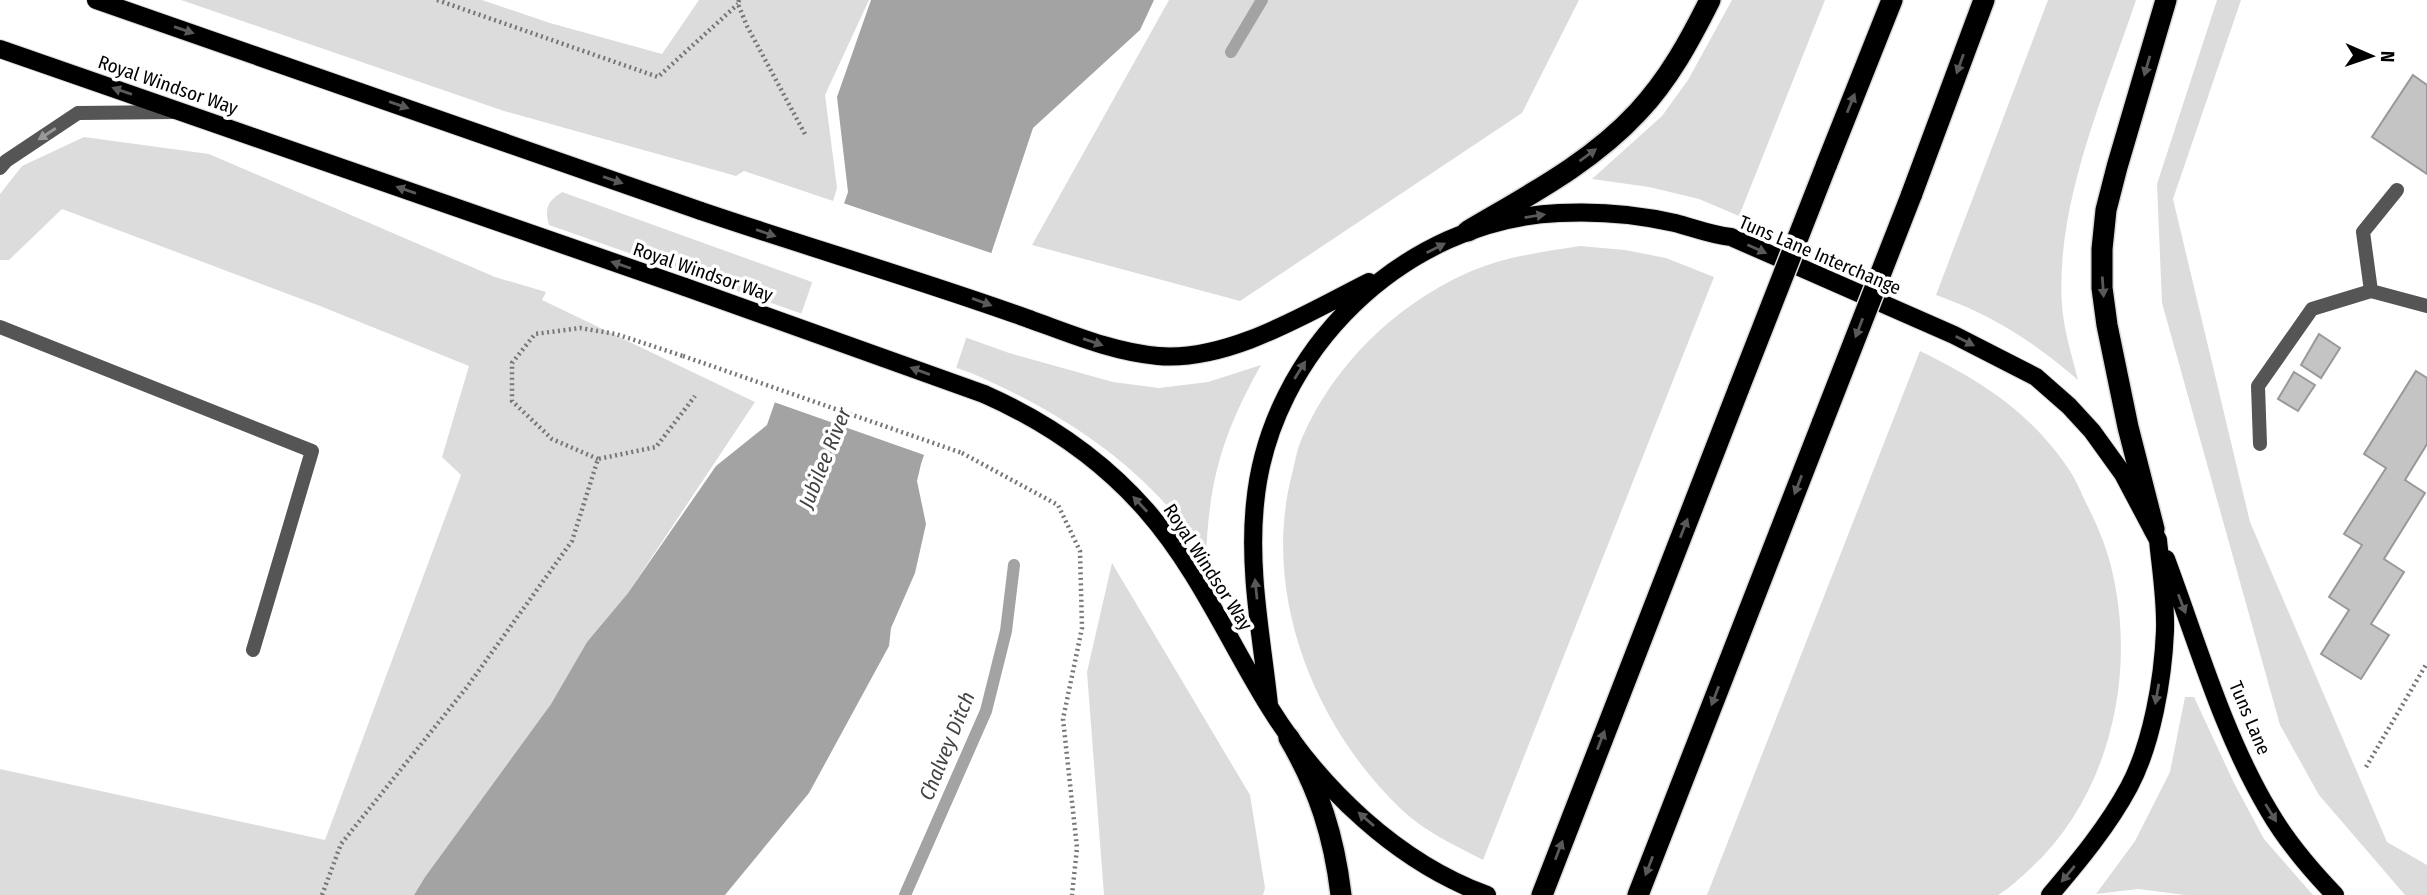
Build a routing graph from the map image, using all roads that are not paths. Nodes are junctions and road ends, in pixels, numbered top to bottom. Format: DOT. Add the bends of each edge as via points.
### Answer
graph roads {
  1 [pos="96,0"];
  2 [pos="1710,0"];
  3 [pos="1892,0"];
  4 [pos="1983,0"];
  5 [pos="2165,0"];
  6 [pos="0,48"];
  7 [pos="182,112"];
  8 [pos="0,169"];
  9 [pos="2397,190"];
  10 [pos="1468,231"];
  11 [pos="1404,264"];
  12 [pos="2371,291"];
  13 [pos="2427,306"];
  14 [pos="0,327"];
  15 [pos="2260,444"];
  16 [pos="2156,534"];
  17 [pos="253,650"];
  18 [pos="1269,705"];
  19 [pos="1289,738"];
  20 [pos="1341,895"];
  21 [pos="1487,895"];
  22 [pos="1542,895"];
  23 [pos="1638,895"];
  24 [pos="2050,895"];
  25 [pos="2335,895"];
  1 -- 11 [label="main road, one-way, bridge" via="790,242 1131,352 1187,356 1256,337"];
  10 -- 2 [label="highway, one-way" via="1595,151 1637,113 1668,75"];
  22 -- 3 [label="highway, one-way, bridge"];
  4 -- 23 [label="highway, one-way, bridge"];
  5 -- 16 [label="highway, one-way" via="2114,178 2102,249 2107,325"];
  7 -- 6 [label="main road, Royal Windsor Way, one-way"];
  7 -- 8 [label="lane, one-way" via="78,113"];
  18 -- 7 [label="main road, Royal Windsor Way, one-way, bridge" via="1190,570 1147,511 1124,486 1030,417 984,394"];
  9 -- 12 [label="lane" via="2363,232"];
  11 -- 10 [label="main road, Tuns Lane Interchange, one-way"];
  10 -- 16 [label="main road, Tuns Lane Interchange, one-way" via="1555,213 1646,217 1731,237 1954,335 2036,377 2069,406 2123,474"];
  18 -- 11 [label="main road, Tuns Lane Interchange, one-way" via="1253,541 1259,479 1270,433 1301,368 1327,333 1376,284"];
  12 -- 13 [label="lane"];
  12 -- 15 [label="lane" via="2312,309 2258,386"];
  14 -- 17 [label="lane" via="313,451"];
  16 -- 24 [label="main road, Tuns Lane Interchange, one-way" via="2165,630 2147,738 2130,786 2085,854"];
  16 -- 25 [label="main road, Tuns Lane, one-way" via="2240,754 2269,812"];
  18 -- 19 [label="main road, Tuns Lane Interchange"];
  19 -- 20 [label="highway" via="1329,825"];
  21 -- 19 [label="main road, Tuns Lane Interchange, one-way" via="1420,861 1385,836 1350,806"];
}
